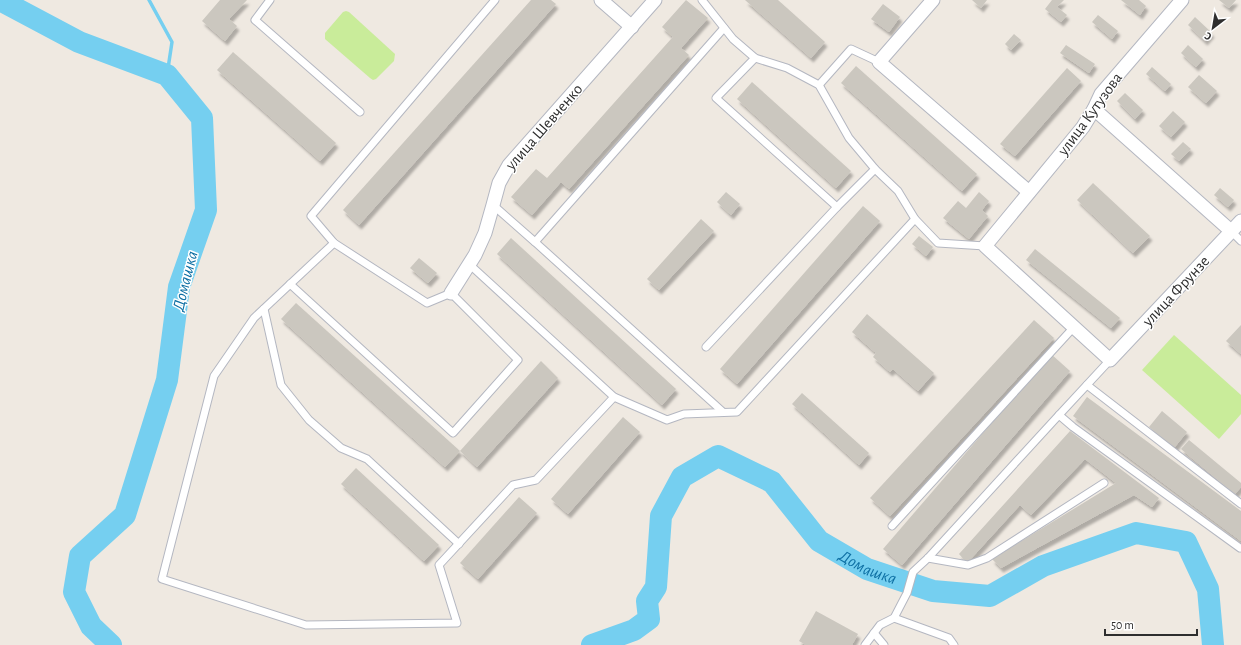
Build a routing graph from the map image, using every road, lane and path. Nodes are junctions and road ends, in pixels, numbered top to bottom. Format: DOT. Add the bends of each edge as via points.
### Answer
graph roads {
  1 [pos="270,0"];
  2 [pos="495,0"];
  3 [pos="601,0"];
  4 [pos="655,0"];
  5 [pos="702,0"];
  6 [pos="933,0"];
  7 [pos="1182,0"];
  8 [pos="632,27"];
  9 [pos="724,28"];
  10 [pos="755,58"];
  11 [pos="879,62"];
  12 [pos="819,86"];
  13 [pos="1094,109"];
  14 [pos="360,112"];
  15 [pos="875,169"];
  16 [pos="1029,192"];
  17 [pos="494,205"];
  18 [pos="837,206"];
  19 [pos="915,218"];
  20 [pos="1241,221"];
  21 [pos="1231,231"];
  22 [pos="1241,241"];
  23 [pos="535,242"];
  24 [pos="334,243"];
  25 [pos="985,246"];
  26 [pos="469,264"];
  27 [pos="290,284"];
  28 [pos="451,293"];
  29 [pos="264,309"];
  30 [pos="1074,327"];
  31 [pos="706,347"];
  32 [pos="1110,360"];
  33 [pos="1087,385"];
  34 [pos="614,397"];
  35 [pos="722,412"];
  36 [pos="1059,415"];
  37 [pos="1104,483"];
  38 [pos="1241,504"];
  39 [pos="892,526"];
  40 [pos="459,544"];
  41 [pos="1240,548"];
  42 [pos="928,558"];
  43 [pos="894,618"];
  44 [pos="874,633"];
  45 [pos="865,645"];
  46 [pos="884,645"];
  47 [pos="954,645"];
  1 -- 14 [label="lane" via="255,20"];
  2 -- 24 [label="lane" via="311,216"];
  3 -- 8 [label="street"];
  4 -- 8 [label="street, улица Шевченко"];
  5 -- 9 [label="lane"];
  6 -- 11 [label="street"];
  7 -- 13 [label="street, улица Кутузова" via="1101,94"];
  8 -- 17 [label="street, улица Шевченко" via="509,165 499,183"];
  9 -- 10 [label="lane"];
  9 -- 23 [label="lane"];
  10 -- 12 [label="lane" via="786,68"];
  10 -- 18 [label="lane" via="716,98"];
  11 -- 12 [label="lane" via="851,49"];
  11 -- 16 [label="street"];
  12 -- 15 [label="lane" via="849,138"];
  13 -- 16 [label="street, улица Кутузова" via="1084,127"];
  13 -- 21 [label="street"];
  15 -- 18 [label="lane"];
  15 -- 19 [label="lane" via="898,191"];
  16 -- 25 [label="street, улица Кутузова"];
  17 -- 23 [label="lane"];
  17 -- 26 [label="street, улица Шевченко" via="485,233"];
  18 -- 31 [label="lane"];
  19 -- 25 [label="lane" via="938,243"];
  19 -- 35 [label="lane" via="737,412"];
  20 -- 21 [label="street, улица Фрунзе"];
  21 -- 22 [label="lane"];
  21 -- 32 [label="street, улица Фрунзе"];
  23 -- 35 [label="lane"];
  24 -- 27 [label="lane"];
  24 -- 28 [label="lane" via="427,303"];
  25 -- 30 [label="street"];
  26 -- 28 [label="street, улица Шевченко"];
  26 -- 34 [label="lane"];
  27 -- 28 [label="lane" via="453,432 518,360"];
  27 -- 29 [label="lane"];
  29 -- 40 [label="lane" via="281,385 309,420 341,448 367,459"];
  29 -- 40 [label="lane" via="254,318 214,376 162,578 306,625 457,623 439,565"];
  30 -- 32 [label="street"];
  30 -- 39 [label="lane"];
  32 -- 33 [label="lane"];
  33 -- 36 [label="lane"];
  33 -- 38 [label="lane"];
  34 -- 35 [label="lane" via="667,420 684,414"];
  34 -- 40 [label="lane" via="536,480 513,485"];
  36 -- 41 [label="lane"];
  36 -- 42 [label="lane"];
  37 -- 42 [label="lane" via="987,558 968,565"];
  42 -- 43 [label="lane" via="913,572 907,593"];
  43 -- 44 [label="lane" via="880,625"];
  43 -- 47 [label="lane" via="949,638"];
  44 -- 45 [label="lane"];
  44 -- 46 [label="lane"];
}
